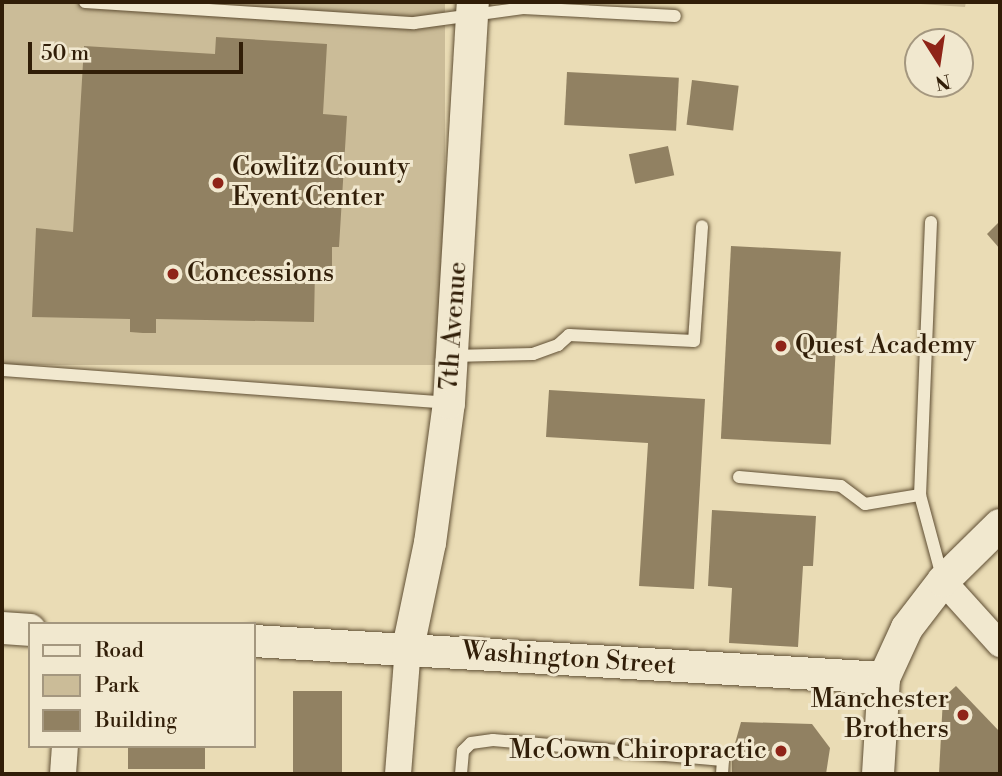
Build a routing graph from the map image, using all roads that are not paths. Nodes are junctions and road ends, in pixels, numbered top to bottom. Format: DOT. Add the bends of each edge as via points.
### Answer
graph roads {
  1 [pos="85,2"];
  2 [pos="473,8"];
  3 [pos="675,16"];
  4 [pos="931,222"];
  5 [pos="702,226"];
  6 [pos="452,356"];
  7 [pos="2,370"];
  8 [pos="449,403"];
  9 [pos="739,477"];
  10 [pos="919,495"];
  11 [pos="1000,525"];
  12 [pos="943,581"];
  13 [pos="2,628"];
  14 [pos="28,630"];
  15 [pos="256,641"];
  16 [pos="1000,644"];
  17 [pos="408,648"];
  18 [pos="884,678"];
  19 [pos="65,748"];
  20 [pos="63,774"];
  21 [pos="398,774"];
  22 [pos="461,774"];
  23 [pos="722,774"];
  24 [pos="878,774"];
  1 -- 2 [label="lane" via="414,23"];
  2 -- 3 [label="lane"];
  2 -- 6 [label="street, 7th Avenue"];
  4 -- 10 [label="lane"];
  5 -- 6 [label="lane" via="694,341 569,335 558,345 533,354"];
  6 -- 8 [label="street, 7th Avenue"];
  7 -- 8 [label="lane"];
  8 -- 17 [label="street, 7th Avenue" via="430,543"];
  9 -- 10 [label="lane" via="841,486 865,504"];
  10 -- 12 [label="lane"];
  11 -- 12 [label="street"];
  12 -- 16 [label="street"];
  12 -- 18 [label="street" via="907,628"];
  13 -- 14 [label="street"];
  15 -- 17 [label="street, Washington Street"];
  17 -- 18 [label="street, Washington Street"];
  17 -- 21 [label="street"];
  18 -- 24 [label="street"];
  19 -- 20 [label="street"];
  22 -- 23 [label="lane" via="463,751 471,743 493,740 723,761"];
}
